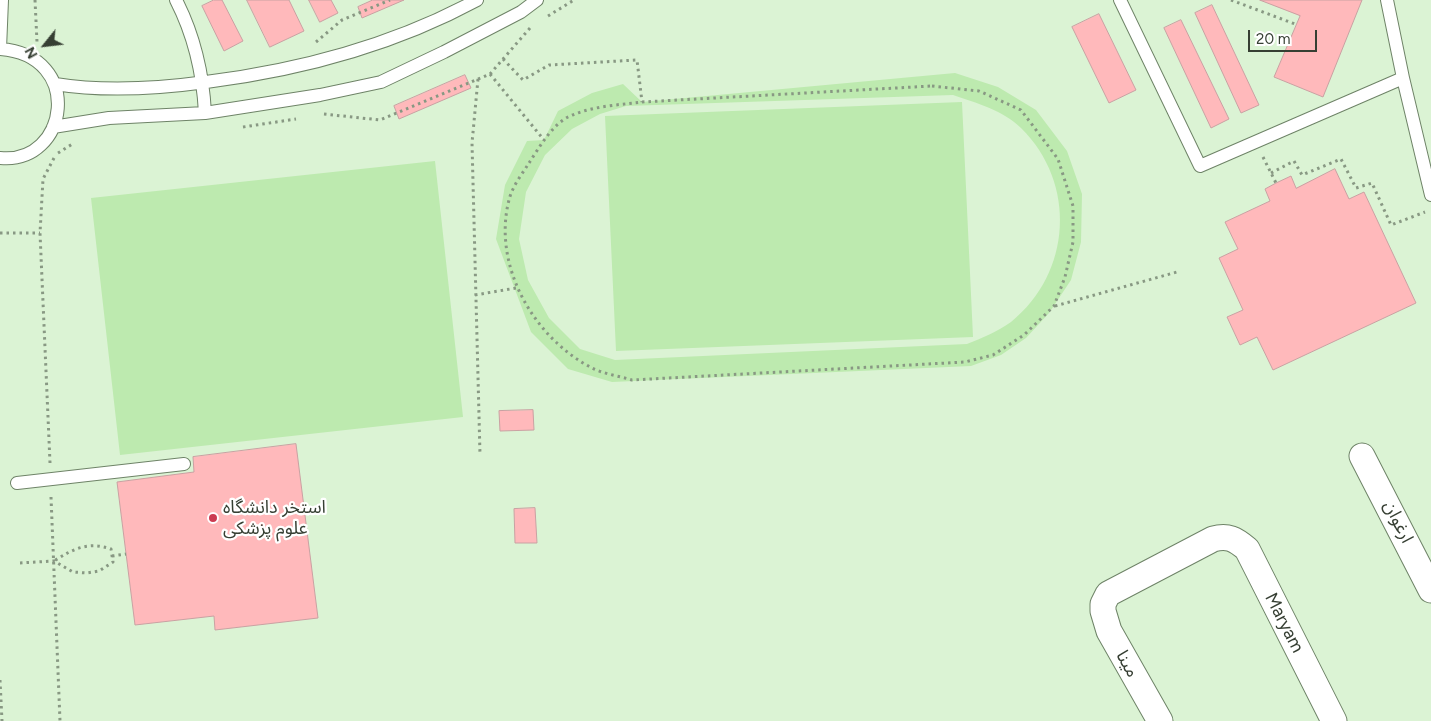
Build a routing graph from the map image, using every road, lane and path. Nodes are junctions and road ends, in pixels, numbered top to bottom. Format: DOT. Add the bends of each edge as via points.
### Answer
graph roads {
  1 [pos="2,0"];
  2 [pos="35,0"];
  3 [pos="176,0"];
  4 [pos="390,0"];
  5 [pos="477,0"];
  6 [pos="537,0"];
  7 [pos="574,0"];
  8 [pos="1120,0"];
  9 [pos="1231,0"];
  10 [pos="1387,0"];
  11 [pos="541,21"];
  12 [pos="1295,24"];
  13 [pos="532,26"];
  14 [pos="313,45"];
  15 [pos="0,49"];
  16 [pos="504,59"];
  17 [pos="38,62"];
  18 [pos="490,74"];
  19 [pos="1403,78"];
  20 [pos="478,79"];
  21 [pos="203,82"];
  22 [pos="55,84"];
  23 [pos="642,102"];
  24 [pos="205,114"];
  25 [pos="322,114"];
  26 [pos="302,118"];
  27 [pos="53,127"];
  28 [pos="235,128"];
  29 [pos="78,140"];
  30 [pos="544,140"];
  31 [pos="1256,142"];
  32 [pos="0,158"];
  33 [pos="1271,173"];
  34 [pos="1276,183"];
  35 [pos="1431,195"];
  36 [pos="1431,210"];
  37 [pos="0,233"];
  38 [pos="40,233"];
  39 [pos="1178,272"];
  40 [pos="516,288"];
  41 [pos="476,295"];
  42 [pos="1054,306"];
  43 [pos="480,455"];
  44 [pos="1362,456"];
  45 [pos="184,464"];
  46 [pos="50,480"];
  47 [pos="17,483"];
  48 [pos="126,554"];
  49 [pos="112,556"];
  50 [pos="54,561"];
  51 [pos="20,563"];
  52 [pos="1431,590"];
  53 [pos="1103,604"];
  54 [pos="0,680"];
  55 [pos="2,721"];
  56 [pos="60,721"];
  57 [pos="1160,721"];
  58 [pos="1334,721"];
  1 -- 15 [label="lane"];
  2 -- 17 [label="path"];
  3 -- 21 [label="lane" via="186,19"];
  4 -- 14 [label="path" via="342,20"];
  5 -- 21 [label="lane" via="443,18 348,55 264,75"];
  6 -- 24 [label="lane" via="521,12 381,82"];
  7 -- 11 [label="path"];
  8 -- 31 [label="lane" via="1200,166"];
  9 -- 12 [label="path"];
  10 -- 19 [label="lane"];
  13 -- 16 [label="path"];
  15 -- 17 [label="lane" via="17,51"];
  16 -- 18 [label="path"];
  16 -- 23 [label="path" via="523,80 549,65 637,60"];
  17 -- 22 [label="lane"];
  18 -- 20 [label="path"];
  18 -- 30 [label="path"];
  19 -- 31 [label="lane"];
  19 -- 35 [label="lane"];
  20 -- 25 [label="path" via="380,120"];
  20 -- 41 [label="path" via="472,143"];
  21 -- 22 [label="lane" via="89,90"];
  21 -- 24 [label="lane"];
  22 -- 27 [label="lane" via="58,101"];
  23 -- 30 [label="path" via="595,108 567,118"];
  23 -- 42 [label="path" via="932,86 980,91 1020,110 1058,159 1073,206 1073,242"];
  24 -- 27 [label="lane" via="109,118"];
  26 -- 28 [label="path"];
  27 -- 32 [label="lane" via="38,147 22,156"];
  29 -- 38 [label="path" via="56,154 43,178"];
  30 -- 40 [label="path" via="509,199 507,255"];
  31 -- 33 [label="path"];
  33 -- 34 [label="path"];
  33 -- 36 [label="path" via="1294,161 1302,175 1342,159 1356,188 1372,183 1391,225"];
  37 -- 38 [label="path"];
  38 -- 46 [label="path"];
  39 -- 42 [label="path"];
  40 -- 41 [label="path"];
  40 -- 42 [label="path" via="554,341 593,368 632,380 965,362 993,355 1024,335"];
  41 -- 43 [label="path"];
  44 -- 52 [label="street, ارغوان"];
  45 -- 46 [label="lane"];
  46 -- 47 [label="lane"];
  46 -- 50 [label="path"];
  48 -- 49 [label="path"];
  49 -- 50 [label="path" via="111,549 98,544 83,545"];
  49 -- 50 [label="path" via="113,562 99,571 87,573 73,572"];
  50 -- 51 [label="path"];
  50 -- 56 [label="path"];
  53 -- 57 [label="street, مینا" via="1109,631"];
  53 -- 58 [label="street, Maryam" via="1108,594 1212,539 1224,536 1235,539 1247,549"];
  54 -- 55 [label="path"];
}
